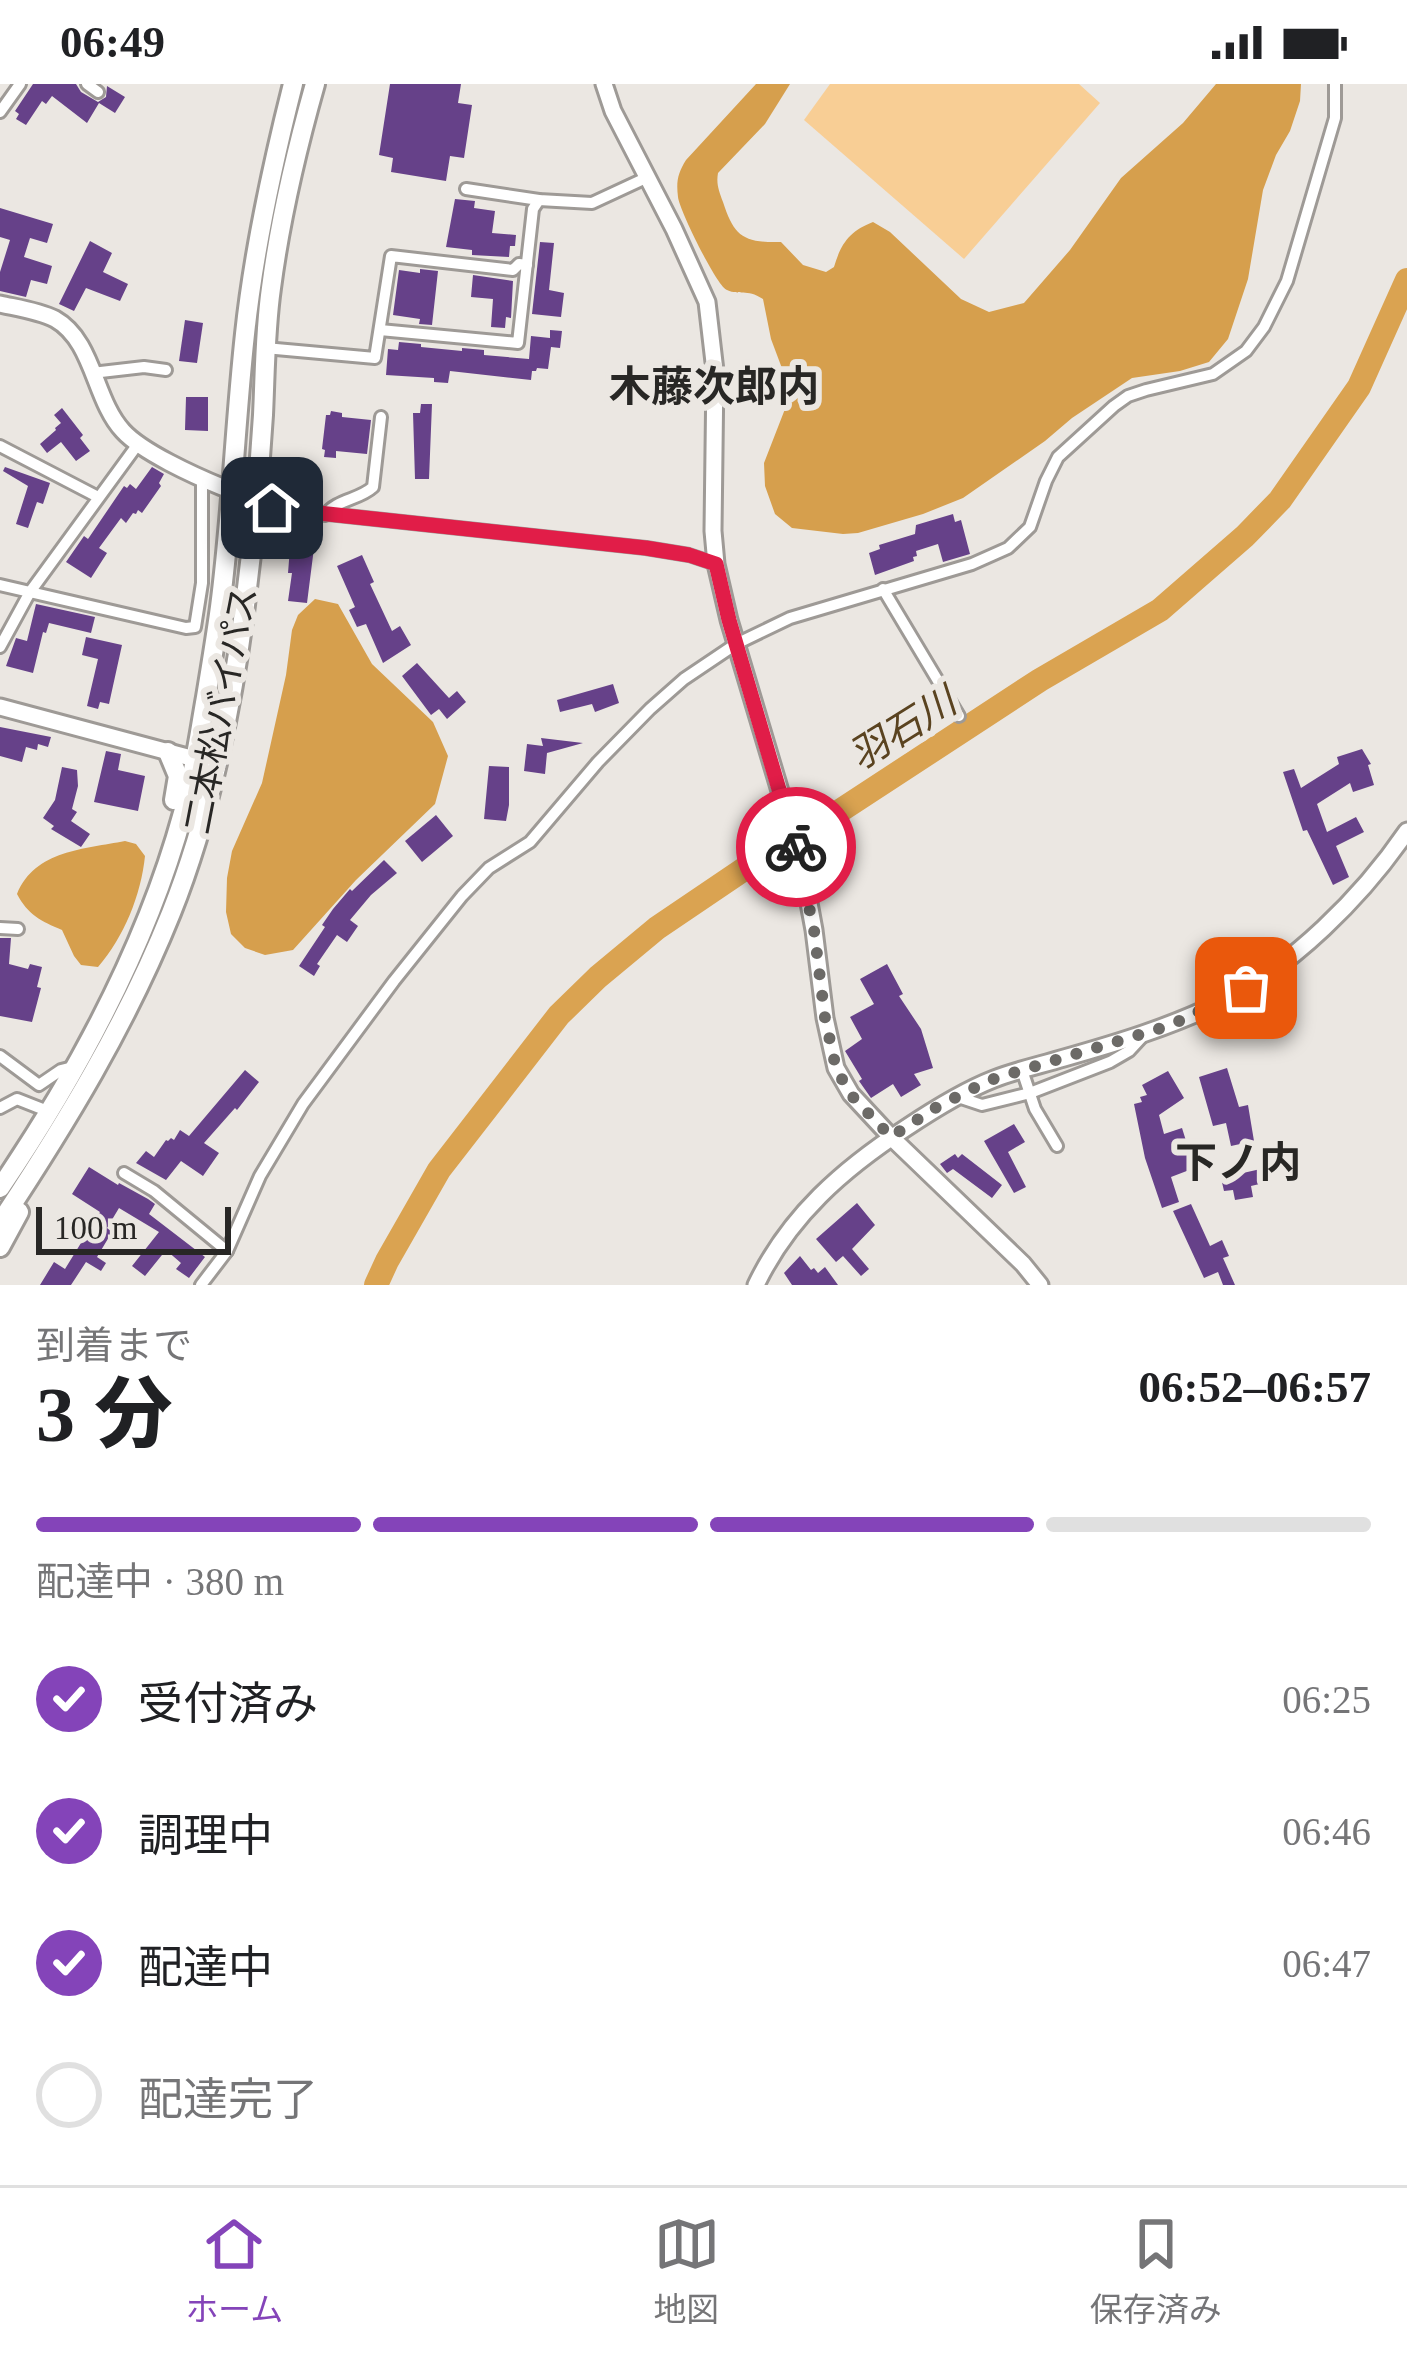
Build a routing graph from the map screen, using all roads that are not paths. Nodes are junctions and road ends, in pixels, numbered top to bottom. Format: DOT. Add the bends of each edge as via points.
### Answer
graph roads {
  1 [pos="20,84"];
  2 [pos="86,84"];
  3 [pos="293,84"];
  4 [pos="316,84"];
  5 [pos="604,84"];
  6 [pos="1335,84"];
  7 [pos="98,92"];
  8 [pos="0,112"];
  9 [pos="648,177"];
  10 [pos="466,189"];
  11 [pos="538,200"];
  12 [pos="527,265"];
  13 [pos="0,304"];
  14 [pos="380,330"];
  15 [pos="266,348"];
  16 [pos="166,370"];
  17 [pos="92,373"];
  18 [pos="381,417"];
  19 [pos="138,444"];
  20 [pos="0,446"];
  21 [pos="202,479"];
  22 [pos="221,488"];
  23 [pos="98,497"];
  24 [pos="272,508"];
  25 [pos="325,515"];
  26 [pos="716,564"];
  27 [pos="0,585"];
  28 [pos="884,590"];
  29 [pos="30,592"];
  30 [pos="736,644"];
  31 [pos="0,647"];
  32 [pos="0,706"];
  33 [pos="958,716"];
  34 [pos="168,752"];
  35 [pos="195,759"];
  36 [pos="215,764"];
  37 [pos="1407,831"];
  38 [pos="0,928"];
  39 [pos="18,929"];
  40 [pos="141,933"];
  41 [pos="1145,1034"];
  42 [pos="0,1056"];
  43 [pos="77,1067"];
  44 [pos="1022,1070"];
  45 [pos="1030,1093"];
  46 [pos="958,1096"];
  47 [pos="0,1108"];
  48 [pos="60,1114"];
  49 [pos="891,1137"];
  50 [pos="1057,1146"];
  51 [pos="124,1173"];
  52 [pos="0,1188"];
  53 [pos="0,1222"];
  54 [pos="0,1247"];
  55 [pos="227,1251"];
  56 [pos="201,1285"];
  57 [pos="756,1285"];
  58 [pos="1040,1285"];
  1 -- 8 [label="street"];
  2 -- 7 [label="street"];
  3 -- 35 [label="highway, 二本松バイパス" via="257,243 220,608"];
  4 -- 15 [label="highway, 二本松バイパス" via="286,199"];
  5 -- 9 [label="street"];
  6 -- 28 [label="street" via="1335,118 1286,281 1246,351 1214,374 1114,406 1058,457 1030,527 1008,548"];
  9 -- 11 [label="street" via="592,203"];
  9 -- 26 [label="street" via="711,320"];
  10 -- 11 [label="street"];
  11 -- 12 [label="street"];
  12 -- 14 [label="street" via="391,256"];
  12 -- 14 [label="street" via="518,344"];
  13 -- 17 [label="street" via="63,325"];
  14 -- 15 [label="street" via="375,358"];
  15 -- 36 [label="highway, 二本松バイパス" via="245,604"];
  16 -- 17 [label="street"];
  17 -- 19 [label="street" via="114,419"];
  18 -- 25 [label="street" via="373,487"];
  19 -- 21 [label="street"];
  19 -- 23 [label="street"];
  20 -- 23 [label="street"];
  21 -- 22 [label="street"];
  21 -- 29 [label="street" via="195,627"];
  23 -- 29 [label="street"];
  24 -- 25 [label="street"];
  25 -- 26 [label="street" via="646,548"];
  26 -- 30 [label="street"];
  27 -- 29 [label="street"];
  28 -- 30 [label="street"];
  28 -- 33 [label="street"];
  29 -- 31 [label="street"];
  30 -- 49 [label="street" via="800,861 836,1068"];
  30 -- 55 [label="street" via="650,709 530,842 462,896 303,1104"];
  32 -- 34 [label="street"];
  34 -- 35 [label="street"];
  34 -- 40 [label="highway" via="178,785"];
  35 -- 36 [label="street"];
  35 -- 40 [label="highway, 二本松バイパス"];
  36 -- 48 [label="highway, 二本松バイパス" via="170,914 122,1020"];
  37 -- 41 [label="street" via="1361,891 1269,972"];
  38 -- 39 [label="street"];
  40 -- 43 [label="highway, 二本松バイパス"];
  41 -- 44 [label="street"];
  41 -- 45 [label="street" via="1110,1062"];
  42 -- 43 [label="street" via="39,1085"];
  43 -- 48 [label="highway, 二本松バイパス"];
  44 -- 45 [label="street"];
  44 -- 46 [label="street"];
  45 -- 46 [label="street" via="982,1105"];
  45 -- 50 [label="street"];
  46 -- 49 [label="street"];
  47 -- 48 [label="street" via="17,1099"];
  48 -- 52 [label="highway, 二本松バイパス"];
  48 -- 53 [label="highway, 二本松バイパス"];
  48 -- 54 [label="highway"];
  49 -- 57 [label="street" via="818,1196"];
  49 -- 58 [label="street"];
  51 -- 55 [label="street"];
  55 -- 56 [label="street"];
}
